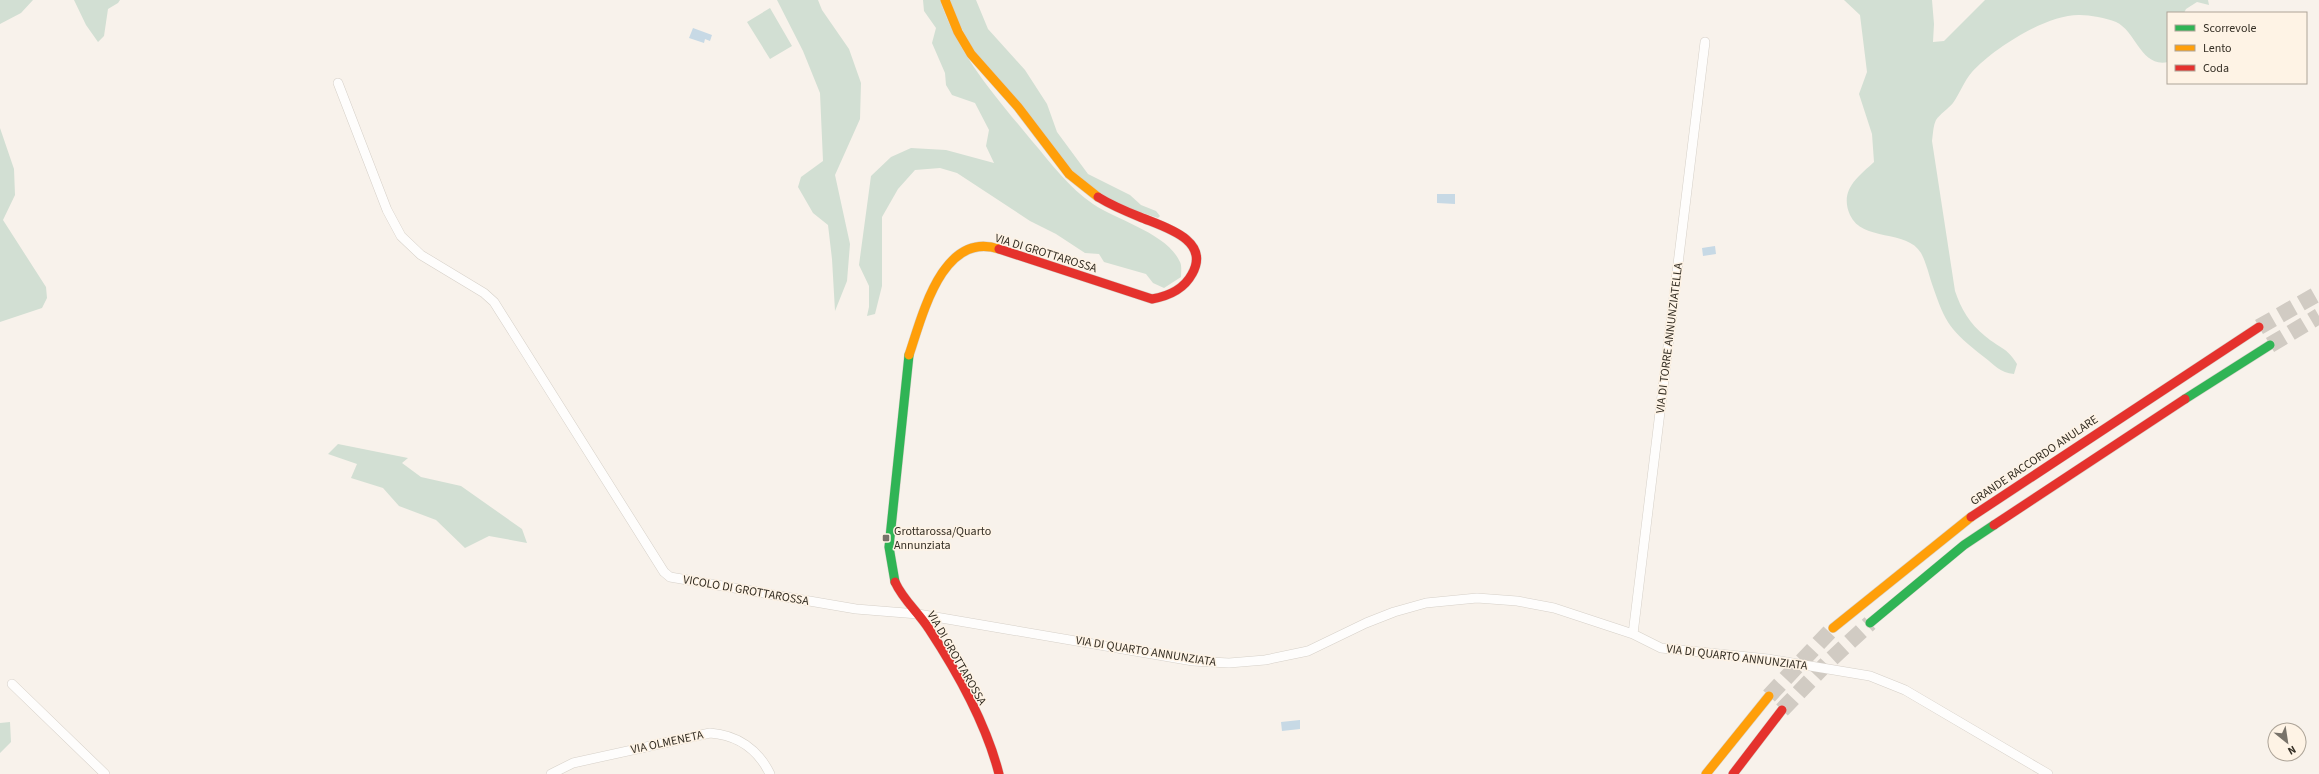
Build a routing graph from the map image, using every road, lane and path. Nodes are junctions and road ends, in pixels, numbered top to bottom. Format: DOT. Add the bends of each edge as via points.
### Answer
graph roads {
  1 [pos="945,0"];
  2 [pos="1704,42"];
  3 [pos="338,83"];
  4 [pos="2259,327"];
  5 [pos="2270,345"];
  6 [pos="918,614"];
  7 [pos="1870,622"];
  8 [pos="1833,628"];
  9 [pos="1633,634"];
  10 [pos="12,684"];
  11 [pos="1769,696"];
  12 [pos="1782,710"];
  13 [pos="105,774"];
  14 [pos="552,774"];
  15 [pos="770,774"];
  16 [pos="999,774"];
  17 [pos="1706,774"];
  18 [pos="1733,774"];
  19 [pos="2048,774"];
  1 -- 6 [label="main road, VIA DI GROTTAROSSA" via="968,50 1039,134 1059,165 1082,186 1113,205 1176,232 1189,241 1196,260 1193,274 1186,286 1163,299 1141,296 996,248 979,247 965,250 954,257 938,281 909,356 889,547 893,577"];
  2 -- 9 [label="street, VIA DI TORRE ANNUNZIATELLA"];
  3 -- 6 [label="street, VICOLO DI GROTTAROSSA" via="387,210 401,236 420,255 484,293 494,302 664,572 670,577 856,609"];
  4 -- 8 [label="main road, GRANDE RACCORDO ANULARE" via="1968,519"];
  5 -- 7 [label="main road" via="2106,449 1964,545"];
  6 -- 9 [label="street, VIA DI QUARTO ANNUNZIATA" via="1229,664 1308,651 1394,612 1426,603 1453,600 1499,599 1539,605"];
  6 -- 16 [label="main road, VIA DI GROTTAROSSA" via="974,712 993,753"];
  9 -- 19 [label="street, VIA DI QUARTO ANNUNZIATA" via="1661,648 1768,659 1870,676 1906,690"];
  10 -- 13 [label="street"];
  11 -- 17 [label="main road"];
  12 -- 18 [label="main road"];
  14 -- 15 [label="street, VIA OLMENETA" via="573,763 710,733 741,741 760,758"];
}
